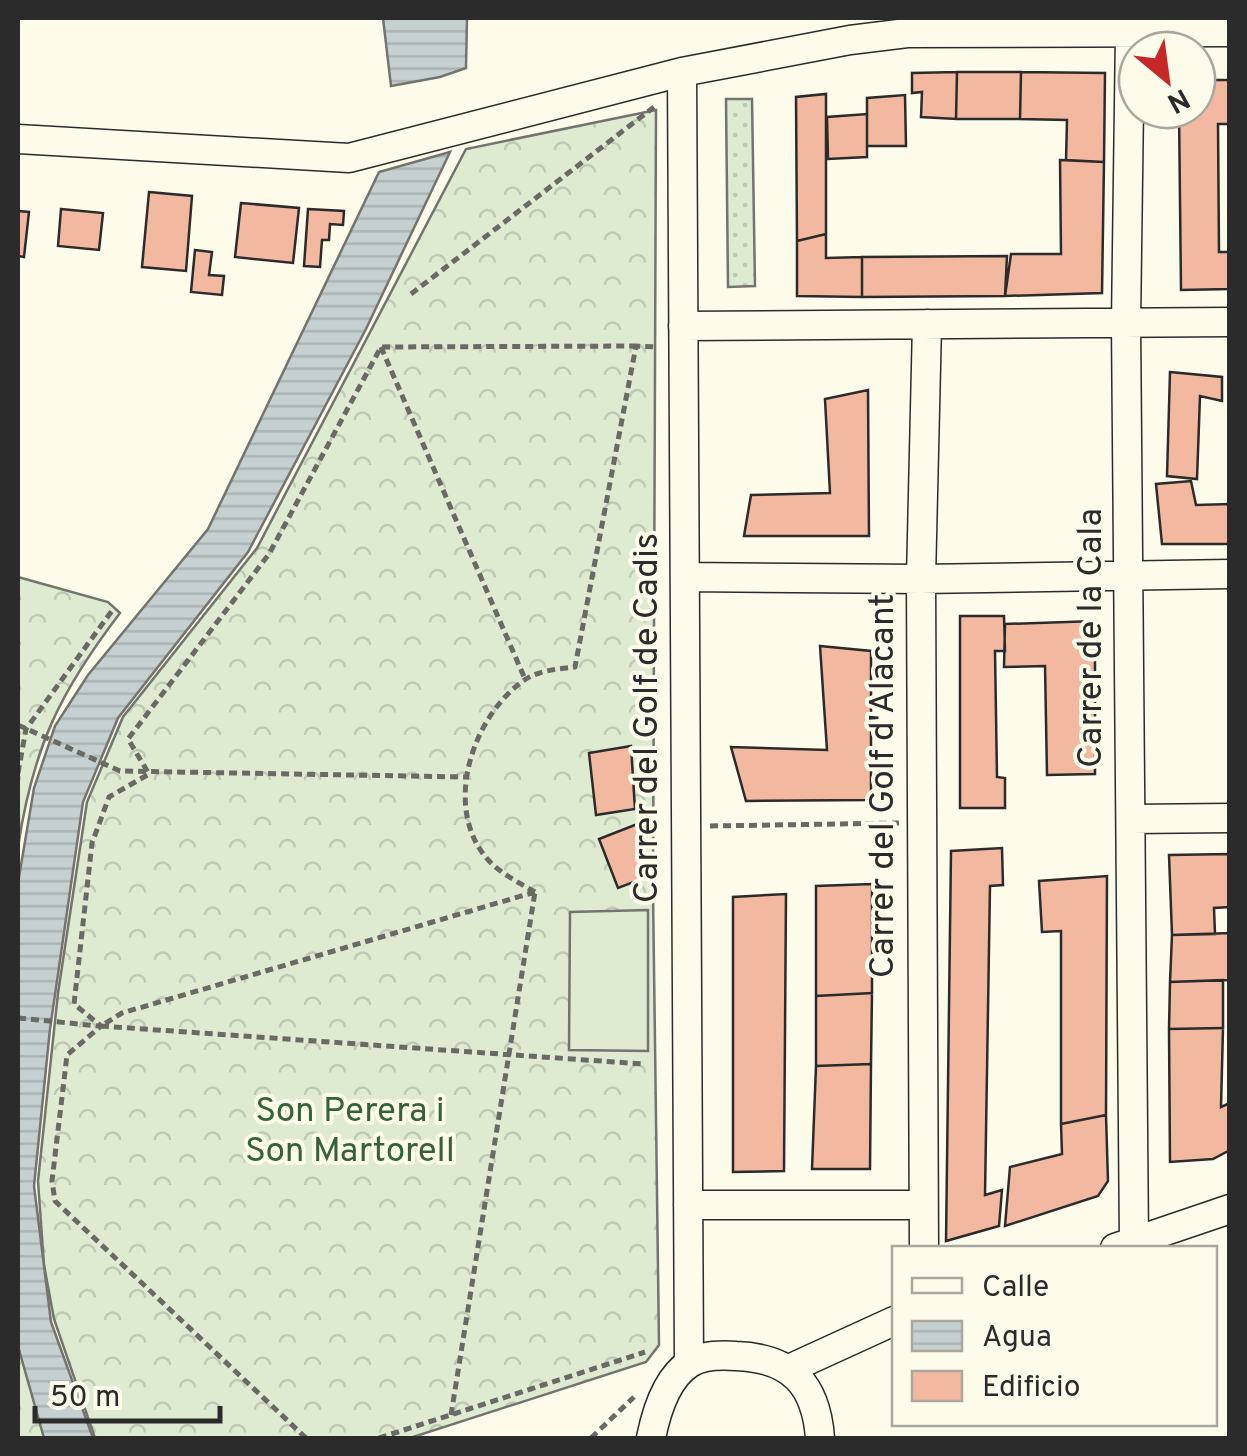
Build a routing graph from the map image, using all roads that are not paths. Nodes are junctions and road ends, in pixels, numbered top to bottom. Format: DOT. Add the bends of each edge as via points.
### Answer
graph roads {
  1 [pos="1117,32"];
  2 [pos="682,72"];
  3 [pos="1129,130"];
  4 [pos="18,140"];
  5 [pos="1230,322"];
  6 [pos="1126,323"];
  7 [pos="927,324"];
  8 [pos="683,337"];
  9 [pos="1230,574"];
  10 [pos="1129,575"];
  11 [pos="685,577"];
  12 [pos="921,579"];
  13 [pos="1230,818"];
  14 [pos="1131,820"];
  15 [pos="688,1204"];
  16 [pos="923,1205"];
  17 [pos="1230,1209"];
  18 [pos="924,1246"];
  19 [pos="1124,1246"];
  20 [pos="892,1321"];
  21 [pos="690,1363"];
  22 [pos="789,1369"];
  23 [pos="649,1438"];
  24 [pos="820,1438"];
  1 -- 2 [label="street" via="907,33"];
  2 -- 4 [label="street" via="349,158"];
  2 -- 8 [label="street, Carrer del Golf de Cadis"];
  3 -- 6 [label="street, Carrer de la Cala"];
  5 -- 6 [label="street"];
  6 -- 7 [label="street"];
  6 -- 10 [label="street, Carrer de la Cala"];
  7 -- 8 [label="street"];
  7 -- 12 [label="street, Carrer del Golf d'Alacant"];
  8 -- 11 [label="street, Carrer del Golf de Cadis"];
  9 -- 10 [label="street"];
  10 -- 12 [label="street"];
  10 -- 14 [label="street, Carrer de la Cala"];
  11 -- 12 [label="street"];
  11 -- 15 [label="street, Carrer del Golf de Cadis"];
  12 -- 16 [label="street, Carrer del Golf d'Alacant"];
  13 -- 14 [label="street"];
  14 -- 19 [label="street, Carrer de la Cala"];
  15 -- 16 [label="street"];
  15 -- 21 [label="street, Carrer del Golf de Cadis"];
  16 -- 18 [label="street, Carrer del Golf d'Alacant"];
  17 -- 19 [label="street"];
  20 -- 22 [label="street"];
  21 -- 22 [label="street" via="740,1356"];
  21 -- 23 [label="street" via="660,1403"];
  22 -- 24 [label="street" via="818,1411"];
}
